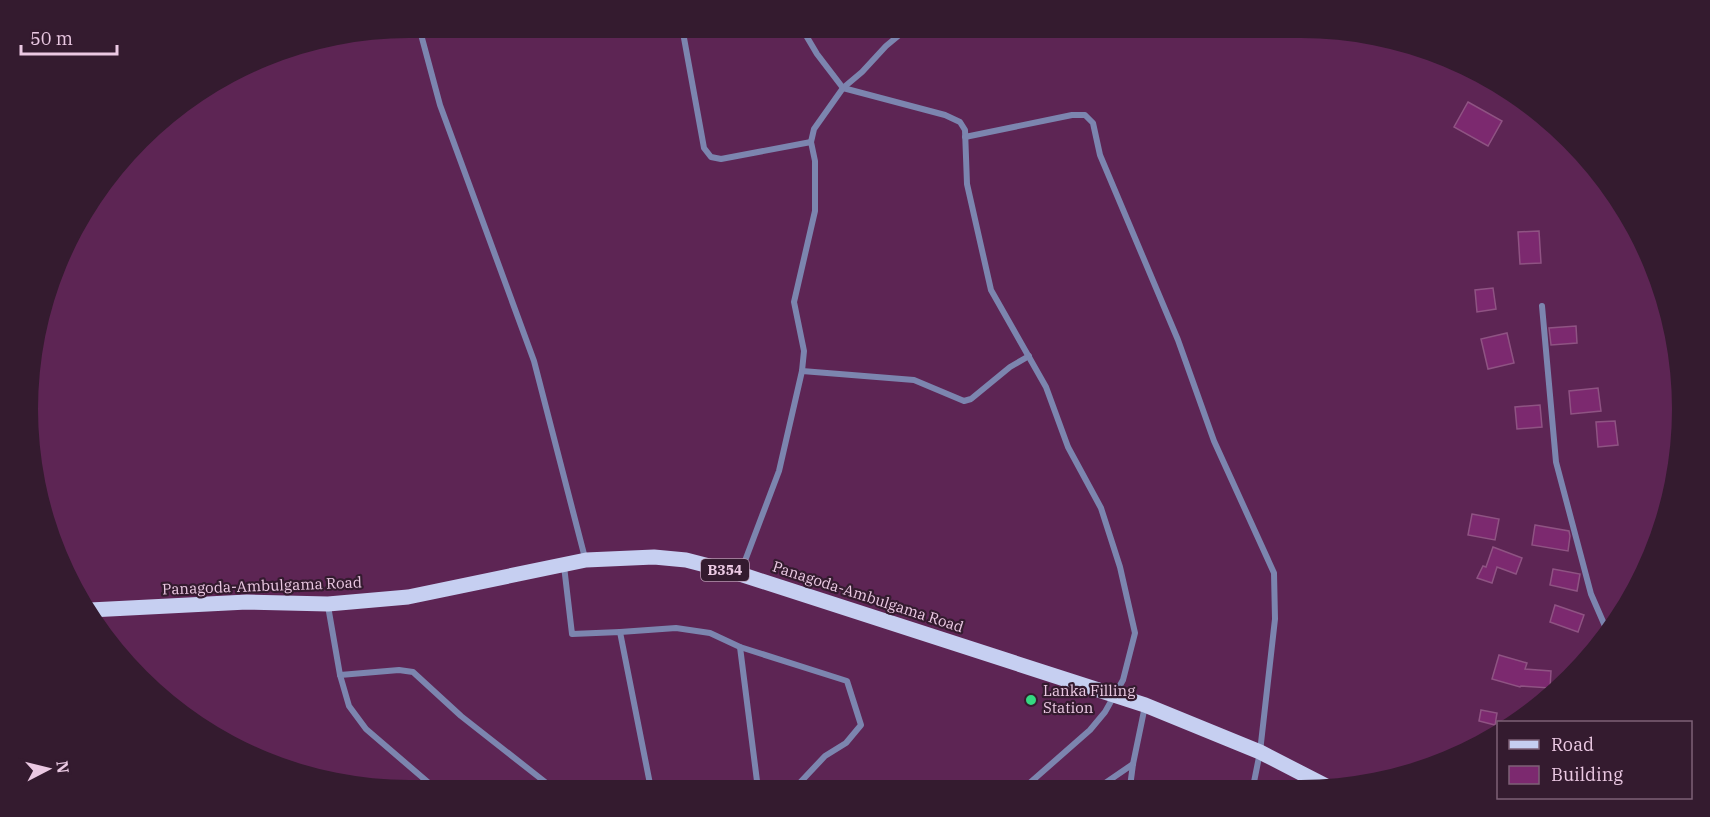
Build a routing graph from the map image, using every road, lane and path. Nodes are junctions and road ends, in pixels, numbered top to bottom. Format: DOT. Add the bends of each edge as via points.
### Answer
graph roads {
  1 [pos="422,38"];
  2 [pos="684,38"];
  3 [pos="808,38"];
  4 [pos="896,38"];
  5 [pos="843,88"];
  6 [pos="964,137"];
  7 [pos="811,142"];
  8 [pos="1542,306"];
  9 [pos="1029,356"];
  10 [pos="802,371"];
  11 [pos="586,561"];
  12 [pos="564,565"];
  13 [pos="740,574"];
  14 [pos="328,604"];
  15 [pos="97,610"];
  16 [pos="1604,623"];
  17 [pos="620,632"];
  18 [pos="740,647"];
  19 [pos="340,675"];
  20 [pos="1115,696"];
  21 [pos="1145,705"];
  22 [pos="1260,752"];
  23 [pos="1133,764"];
  24 [pos="425,780"];
  25 [pos="543,780"];
  26 [pos="648,780"];
  27 [pos="757,780"];
  28 [pos="802,780"];
  29 [pos="1033,780"];
  30 [pos="1110,780"];
  31 [pos="1131,780"];
  32 [pos="1254,780"];
  33 [pos="1313,780"];
  1 -- 11 [label="street" via="440,105 534,362"];
  2 -- 7 [label="street" via="704,148 711,157 721,159"];
  3 -- 5 [label="street"];
  4 -- 5 [label="street"];
  5 -- 6 [label="street" via="945,115 960,122"];
  5 -- 7 [label="street" via="814,129"];
  6 -- 9 [label="street" via="967,184 991,290"];
  6 -- 22 [label="street" via="1072,115 1085,115 1093,123 1100,155 1178,340 1214,441 1274,573 1275,619"];
  7 -- 10 [label="street" via="815,212 794,302 804,351"];
  8 -- 16 [label="street" via="1556,462 1592,594"];
  9 -- 10 [label="street" via="964,401 914,380"];
  9 -- 20 [label="street" via="1046,387 1068,447 1101,508 1120,567 1135,633"];
  10 -- 13 [label="street" via="779,471"];
  11 -- 12 [label="main road, Panagoda-Ambulgama Road / B354"];
  11 -- 13 [label="main road, Panagoda-Ambulgama Road / B354" via="654,557 686,560"];
  12 -- 14 [label="main road, Panagoda-Ambulgama Road / B354" via="408,597"];
  12 -- 17 [label="street" via="572,634"];
  13 -- 20 [label="main road, Panagoda-Ambulgama Road / B354"];
  14 -- 15 [label="main road, Panagoda-Ambulgama Road / B354" via="248,602"];
  14 -- 19 [label="street"];
  17 -- 18 [label="street" via="676,628 710,633"];
  17 -- 26 [label="street"];
  18 -- 27 [label="street"];
  18 -- 28 [label="street" via="847,681 861,725"];
  19 -- 24 [label="street" via="350,706 366,729"];
  19 -- 25 [label="street" via="413,672 461,716"];
  20 -- 21 [label="main road, Panagoda-Ambulgama Road / B354"];
  20 -- 29 [label="street" via="1090,730"];
  21 -- 22 [label="main road, Panagoda-Ambulgama Road / B354"];
  21 -- 23 [label="street"];
  22 -- 32 [label="street"];
  22 -- 33 [label="main road, Panagoda-Ambulgama Road / B354"];
  23 -- 30 [label="street"];
  23 -- 31 [label="street"];
}
